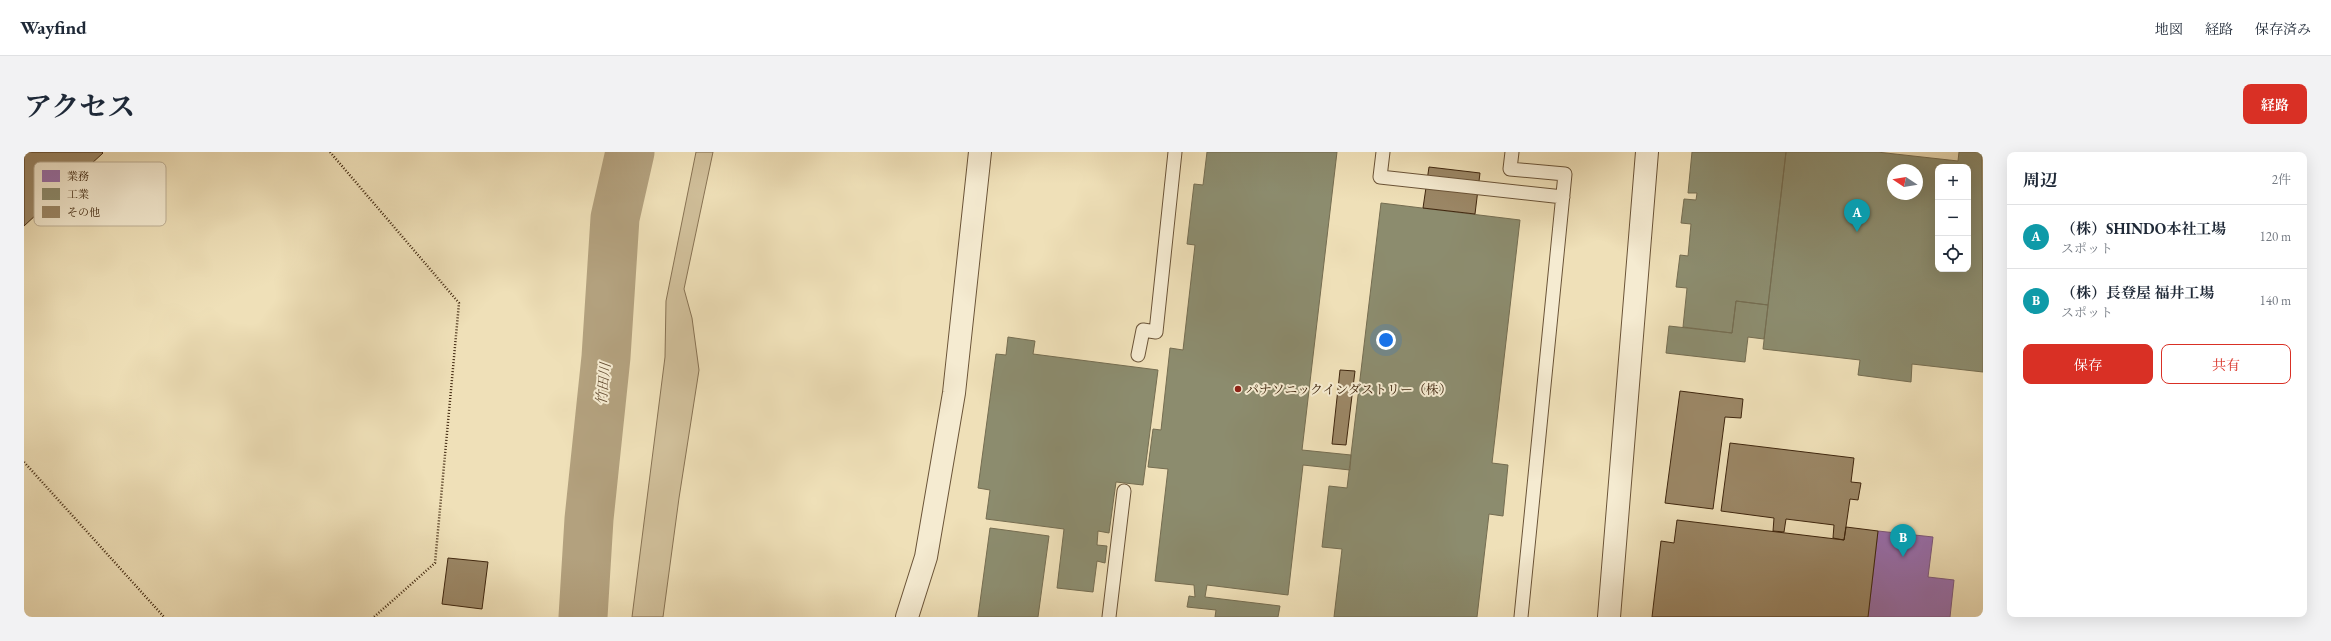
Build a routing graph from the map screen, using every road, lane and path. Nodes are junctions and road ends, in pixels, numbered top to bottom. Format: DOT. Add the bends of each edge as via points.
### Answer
graph roads {
  1 [pos="330,152"];
  2 [pos="980,152"];
  3 [pos="1175,152"];
  4 [pos="1383,152"];
  5 [pos="1512,152"];
  6 [pos="1647,152"];
  7 [pos="1563,197"];
  8 [pos="1138,355"];
  9 [pos="24,462"];
  10 [pos="1124,491"];
  11 [pos="164,617"];
  12 [pos="374,617"];
  13 [pos="907,617"];
  14 [pos="1109,617"];
  15 [pos="1520,617"];
  16 [pos="1609,617"];
  1 -- 12 [label="path" via="459,303 435,563"];
  2 -- 13 [label="street" via="954,393 926,557"];
  3 -- 8 [label="lane" via="1156,332 1143,330"];
  4 -- 7 [label="lane" via="1380,177"];
  5 -- 7 [label="lane" via="1510,169 1565,174"];
  6 -- 16 [label="street"];
  7 -- 15 [label="lane"];
  9 -- 11 [label="path"];
  10 -- 14 [label="lane"];
}
